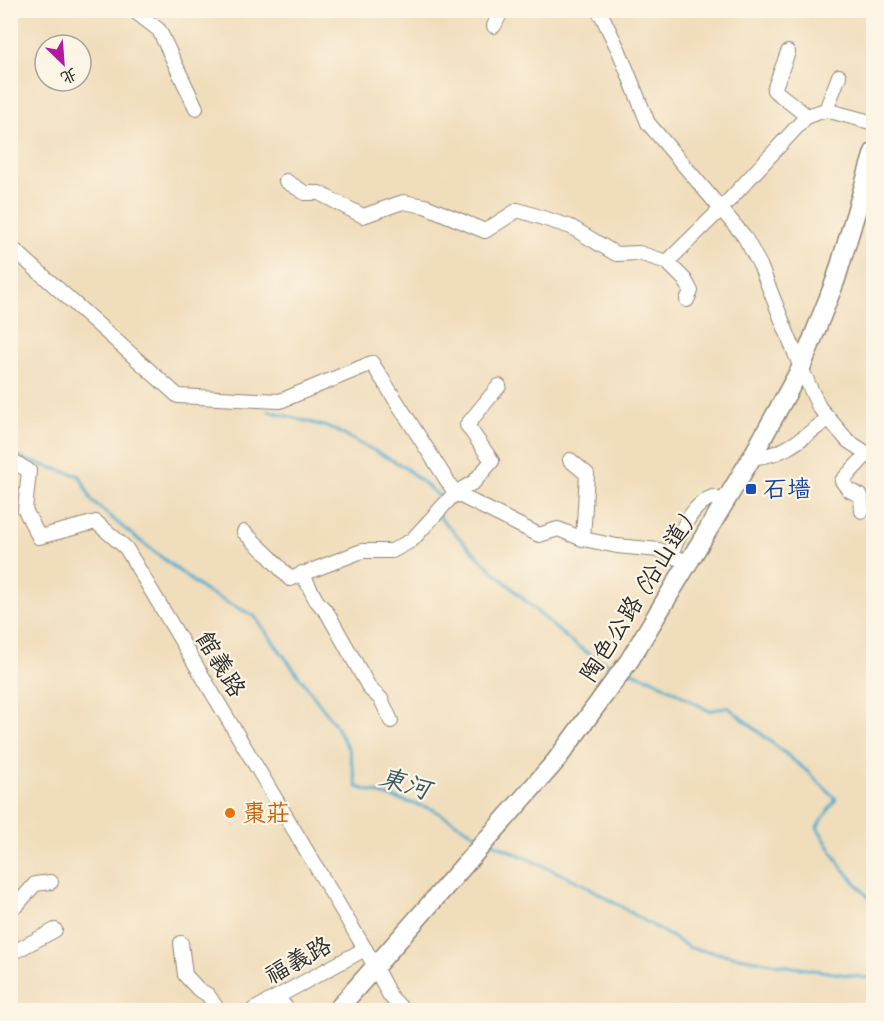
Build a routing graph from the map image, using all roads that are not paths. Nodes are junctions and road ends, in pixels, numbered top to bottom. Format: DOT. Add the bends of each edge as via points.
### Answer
graph roads {
  1 [pos="133,10"];
  2 [pos="502,10"];
  3 [pos="597,10"];
  4 [pos="494,26"];
  5 [pos="788,52"];
  6 [pos="839,76"];
  7 [pos="196,108"];
  8 [pos="826,110"];
  9 [pos="807,116"];
  10 [pos="873,123"];
  11 [pos="873,152"];
  12 [pos="285,181"];
  13 [pos="721,209"];
  14 [pos="10,246"];
  15 [pos="667,262"];
  16 [pos="687,300"];
  17 [pos="801,368"];
  18 [pos="499,386"];
  19 [pos="828,419"];
  20 [pos="870,456"];
  21 [pos="752,457"];
  22 [pos="10,459"];
  23 [pos="570,460"];
  24 [pos="455,493"];
  25 [pos="724,503"];
  26 [pos="862,511"];
  27 [pos="244,532"];
  28 [pos="583,539"];
  29 [pos="670,555"];
  30 [pos="689,563"];
  31 [pos="302,573"];
  32 [pos="391,721"];
  33 [pos="51,882"];
  34 [pos="10,908"];
  35 [pos="55,930"];
  36 [pos="181,943"];
  37 [pos="365,949"];
  38 [pos="10,954"];
  39 [pos="375,967"];
  40 [pos="277,997"];
  41 [pos="218,1011"];
  42 [pos="253,1011"];
  43 [pos="288,1011"];
  44 [pos="337,1011"];
  45 [pos="403,1011"];
  1 -- 7 [label="street" via="159,30"];
  2 -- 4 [label="street"];
  3 -- 13 [label="street" via="620,51 648,123"];
  5 -- 9 [label="street" via="774,90"];
  6 -- 8 [label="street"];
  8 -- 9 [label="street"];
  8 -- 10 [label="street"];
  9 -- 13 [label="street"];
  11 -- 17 [label="main road, 陶色公路 (沿山道)" via="836,279"];
  12 -- 15 [label="street" via="363,216 404,202 425,206 485,231 518,210 571,227 616,254 639,254"];
  13 -- 15 [label="street"];
  13 -- 17 [label="street" via="744,236 760,265"];
  14 -- 24 [label="street" via="178,396 280,401 372,363"];
  15 -- 16 [label="street" via="691,291"];
  17 -- 19 [label="street"];
  17 -- 21 [label="main road, 陶色公路 (沿山道)"];
  18 -- 24 [label="street" via="467,425 492,461 474,482"];
  19 -- 20 [label="street" via="848,441"];
  19 -- 21 [label="street" via="784,451"];
  20 -- 26 [label="street" via="842,482 861,496"];
  21 -- 25 [label="main road, 陶色公路 (沿山道)"];
  22 -- 37 [label="street, 館義路" via="29,471 25,510 39,537 96,522 126,548"];
  23 -- 28 [label="street" via="587,474"];
  24 -- 28 [label="street" via="539,535 558,529"];
  24 -- 31 [label="street" via="412,540 392,551 362,551"];
  25 -- 29 [label="street" via="713,497 693,512"];
  25 -- 30 [label="main road, 陶色公路 (沿山道)"];
  27 -- 31 [label="street" via="290,579"];
  28 -- 29 [label="street"];
  29 -- 30 [label="street"];
  30 -- 39 [label="main road, 陶色公路 (沿山道)" via="629,661 555,762"];
  31 -- 32 [label="street"];
  33 -- 34 [label="street" via="35,884"];
  35 -- 38 [label="street"];
  36 -- 41 [label="street" via="185,975 208,995"];
  37 -- 39 [label="street, 館義路"];
  37 -- 40 [label="street, 福義路"];
  39 -- 44 [label="main road, 陶色公路 (沿山道)"];
  39 -- 45 [label="street, 館義路"];
  40 -- 42 [label="street, 福義路"];
  40 -- 43 [label="street"];
}
